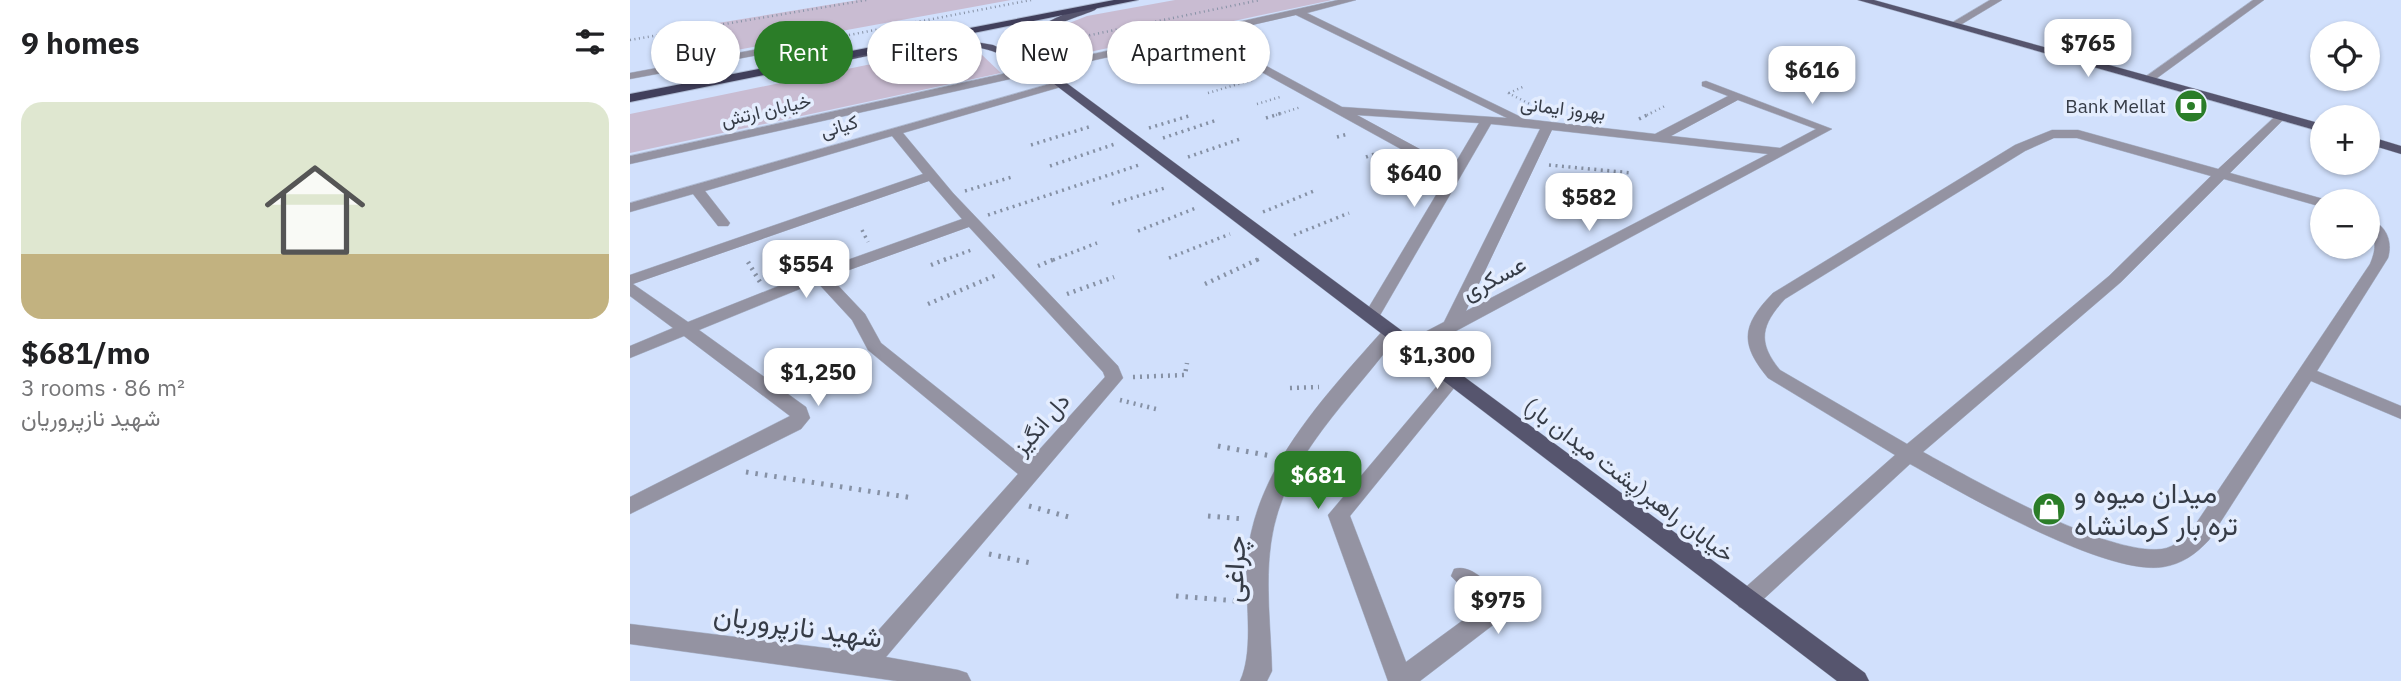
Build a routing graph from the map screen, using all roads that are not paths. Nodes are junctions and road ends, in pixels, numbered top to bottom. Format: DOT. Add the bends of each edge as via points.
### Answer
graph roads {
  1 [pos="1075,0"];
  2 [pos="1132,0"];
  3 [pos="1351,0"];
  4 [pos="1863,0"];
  5 [pos="1891,0"];
  6 [pos="1997,0"];
  7 [pos="2259,0"];
  8 [pos="1092,8"];
  9 [pos="1298,12"];
  10 [pos="1062,21"];
  11 [pos="1256,21"];
  12 [pos="1958,22"];
  13 [pos="853,39"];
  14 [pos="996,49"];
  15 [pos="754,53"];
  16 [pos="853,54"];
  17 [pos="853,58"];
  18 [pos="754,59"];
  19 [pos="1270,69"];
  20 [pos="754,74"];
  21 [pos="630,76"];
  22 [pos="2154,77"];
  23 [pos="1000,84"];
  24 [pos="1021,84"];
  25 [pos="1062,84"];
  26 [pos="1706,84"];
  27 [pos="630,85"];
  28 [pos="1737,96"];
  29 [pos="630,98"];
  30 [pos="1338,110"];
  31 [pos="2280,116"];
  32 [pos="2310,116"];
  33 [pos="1487,120"];
  34 [pos="1530,124"];
  35 [pos="2310,125"];
  36 [pos="1547,127"];
  37 [pos="894,130"];
  38 [pos="2380,135"];
  39 [pos="1657,138"];
  40 [pos="2401,141"];
  41 [pos="2380,144"];
  42 [pos="2401,150"];
  43 [pos="1783,152"];
  44 [pos="630,160"];
  45 [pos="2220,172"];
  46 [pos="1455,174"];
  47 [pos="932,176"];
  48 [pos="695,188"];
  49 [pos="2310,199"];
  50 [pos="630,208"];
  51 [pos="970,221"];
  52 [pos="723,223"];
  53 [pos="2380,236"];
  54 [pos="2380,256"];
  55 [pos="2378,259"];
  56 [pos="820,275"];
  57 [pos="630,280"];
  58 [pos="630,288"];
  59 [pos="1371,317"];
  60 [pos="1450,327"];
  61 [pos="685,328"];
  62 [pos="1391,332"];
  63 [pos="1412,346"];
  64 [pos="630,352"];
  65 [pos="2306,373"];
  66 [pos="1453,378"];
  67 [pos="2401,413"];
  68 [pos="1908,454"];
  69 [pos="1031,474"];
  70 [pos="631,504"];
  71 [pos="1462,576"];
  72 [pos="1748,600"];
  73 [pos="630,634"];
  74 [pos="871,671"];
  75 [pos="958,681"];
  76 [pos="1254,681"];
  77 [pos="1401,681"];
  78 [pos="1856,681"];
  1 -- 13 [label="highway"];
  2 -- 8 [label="highway"];
  3 -- 9 [label="street"];
  4 -- 12 [label="main road"];
  5 -- 12 [label="main road"];
  6 -- 12 [label="street"];
  7 -- 22 [label="street"];
  8 -- 10 [label="main road"];
  8 -- 16 [label="highway"];
  9 -- 11 [label="street"];
  9 -- 34 [label="street"];
  12 -- 22 [label="main road"];
  14 -- 17 [label="main road" via="955,44"];
  15 -- 21 [label="street"];
  18 -- 27 [label="highway"];
  19 -- 30 [label="street"];
  20 -- 29 [label="highway"];
  22 -- 31 [label="main road"];
  22 -- 32 [label="main road"];
  23 -- 44 [label="street, خیابان ارتش"];
  24 -- 37 [label="street, کیانی"];
  25 -- 59 [label="main road, خیابان راهبر(پشت میدان بار)"];
  26 -- 28 [label="street"];
  28 -- 39 [label="street"];
  28 -- 43 [label="street, عسکری" via="1825,129"];
  30 -- 33 [label="street, بهروز ایمانی"];
  30 -- 46 [label="street"];
  31 -- 35 [label="main road"];
  31 -- 45 [label="street"];
  33 -- 34 [label="street, بهروز ایمانی"];
  33 -- 46 [label="street"];
  34 -- 36 [label="street, بهروز ایمانی"];
  36 -- 39 [label="street, بهروز ایمانی"];
  36 -- 60 [label="street"];
  37 -- 47 [label="street"];
  37 -- 48 [label="street, کیانی"];
  38 -- 40 [label="main road"];
  39 -- 43 [label="street, بهروز ایمانی"];
  41 -- 42 [label="main road"];
  43 -- 60 [label="street, عسکری"];
  45 -- 49 [label="street"];
  45 -- 68 [label="street" via="2115,279"];
  45 -- 68 [label="street" via="2118,143 2078,134 2052,134 2020,148 1779,296 1758,323 1758,357 1774,374"];
  46 -- 59 [label="street"];
  47 -- 51 [label="street"];
  47 -- 57 [label="street"];
  48 -- 50 [label="street, کیانی"];
  48 -- 52 [label="street"];
  51 -- 56 [label="street"];
  51 -- 69 [label="street, دل انگیز" via="1112,370 1114,378"];
  53 -- 54 [label="street" via="2385,248"];
  55 -- 65 [label="street"];
  56 -- 61 [label="street"];
  56 -- 69 [label="street" via="859,318 874,346"];
  58 -- 61 [label="street"];
  59 -- 62 [label="main road, خیابان راهبر(پشت میدان بار)"];
  60 -- 63 [label="street, عسکری"];
  61 -- 64 [label="street"];
  61 -- 70 [label="street" via="799,412 800,418"];
  62 -- 63 [label="main road, خیابان راهبر(پشت میدان بار)"];
  62 -- 76 [label="street, چراغی" via="1289,460 1260,538 1259,671"];
  63 -- 66 [label="main road, خیابان راهبر(پشت میدان بار)"];
  65 -- 67 [label="street"];
  65 -- 68 [label="street" via="2184,553 2147,559 2098,547 2016,511"];
  66 -- 72 [label="main road, خیابان راهبر(پشت میدان بار)"];
  66 -- 77 [label="street" via="1339,515"];
  68 -- 72 [label="street"];
  69 -- 74 [label="street, دل انگیز" via="964,550"];
  71 -- 77 [label="street" via="1498,608"];
  72 -- 78 [label="main road, خیابان راهبر(پشت میدان بار)"];
  73 -- 74 [label="street, شهید نازپروریان"];
  74 -- 75 [label="street, شهید نازپروریان"];
}
